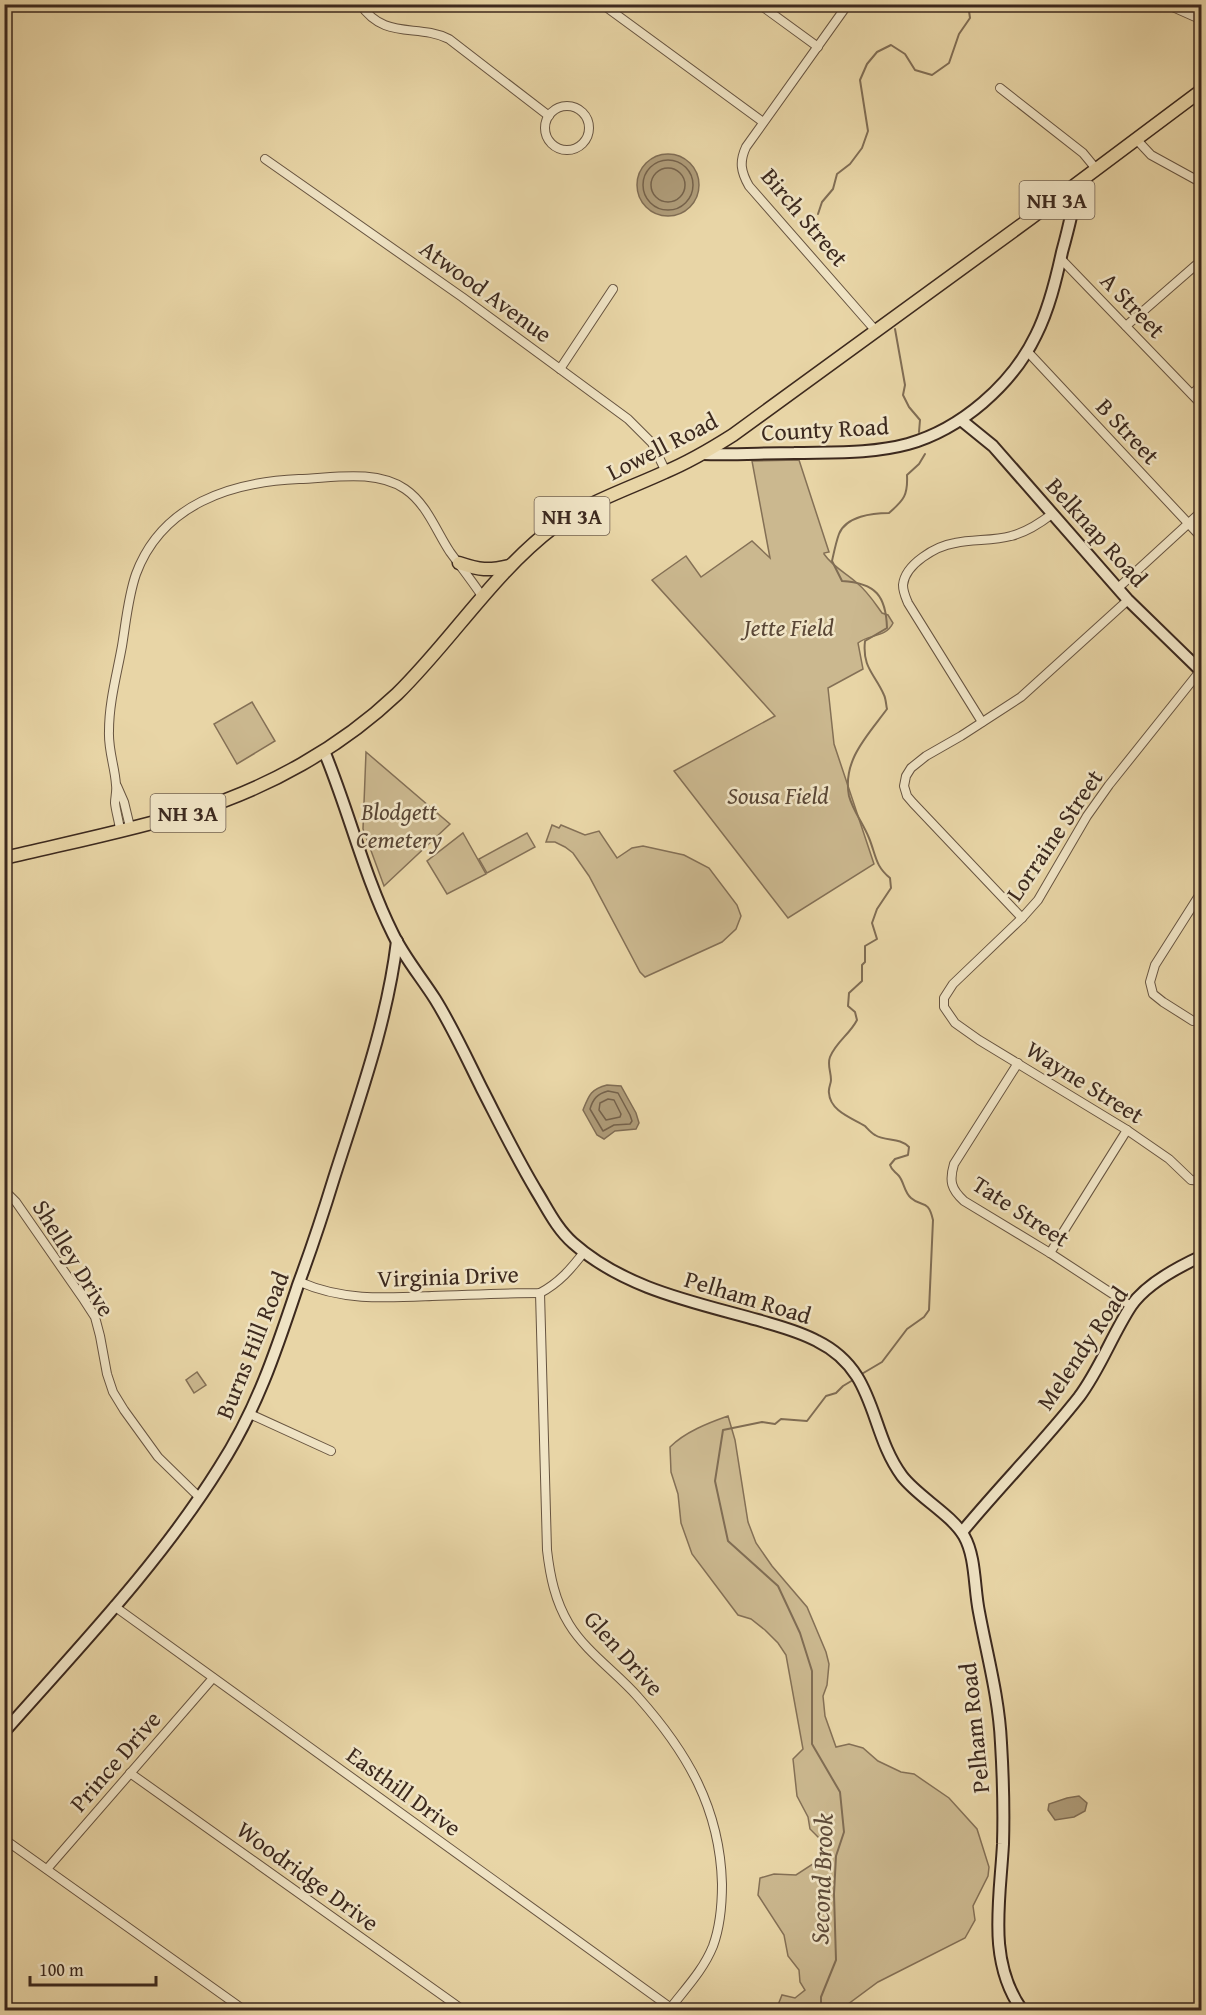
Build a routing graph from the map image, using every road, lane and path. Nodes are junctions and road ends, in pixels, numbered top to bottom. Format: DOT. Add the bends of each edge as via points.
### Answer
graph roads {
  1 [pos="15,4"];
  2 [pos="360,4"];
  3 [pos="602,4"];
  4 [pos="759,4"];
  5 [pos="848,4"];
  6 [pos="1166,4"];
  7 [pos="4,5"];
  8 [pos="1202,20"];
  9 [pos="818,47"];
  10 [pos="1000,88"];
  11 [pos="1202,90"];
  12 [pos="549,116"];
  13 [pos="763,122"];
  14 [pos="1137,140"];
  15 [pos="265,159"];
  16 [pos="1097,170"];
  17 [pos="1202,183"];
  18 [pos="1076,185"];
  19 [pos="1061,259"];
  20 [pos="1196,265"];
  21 [pos="613,289"];
  22 [pos="1126,326"];
  23 [pos="876,331"];
  24 [pos="1027,351"];
  25 [pos="560,369"];
  26 [pos="1202,386"];
  27 [pos="1192,394"];
  28 [pos="1202,405"];
  29 [pos="961,420"];
  30 [pos="703,454"];
  31 [pos="666,472"];
  32 [pos="1202,511"];
  33 [pos="1052,514"];
  34 [pos="1188,524"];
  35 [pos="1202,538"];
  36 [pos="459,563"];
  37 [pos="509,566"];
  38 [pos="1118,588"];
  39 [pos="482,596"];
  40 [pos="1128,600"];
  41 [pos="1201,672"];
  42 [pos="982,722"];
  43 [pos="324,751"];
  44 [pos="125,829"];
  45 [pos="4,858"];
  46 [pos="1202,891"];
  47 [pos="1022,918"];
  48 [pos="397,941"];
  49 [pos="948,1015"];
  50 [pos="1193,1021"];
  51 [pos="1018,1063"];
  52 [pos="1127,1130"];
  53 [pos="1202,1181"];
  54 [pos="5,1190"];
  55 [pos="584,1252"];
  56 [pos="1050,1253"];
  57 [pos="1202,1256"];
  58 [pos="300,1282"];
  59 [pos="540,1293"];
  60 [pos="1131,1306"];
  61 [pos="250,1413"];
  62 [pos="332,1451"];
  63 [pos="200,1497"];
  64 [pos="962,1532"];
  65 [pos="114,1606"];
  66 [pos="213,1678"];
  67 [pos="4,1732"];
  68 [pos="130,1773"];
  69 [pos="4,1839"];
  70 [pos="46,1869"];
  71 [pos="4,2003"];
  72 [pos="670,2009"];
  73 [pos="15,2010"];
  74 [pos="244,2010"];
  75 [pos="463,2010"];
  76 [pos="1022,2010"];
  1 -- 7 [label="street"];
  2 -- 12 [label="street" via="388,28 430,33 454,42"];
  3 -- 13 [label="street"];
  4 -- 9 [label="street"];
  5 -- 9 [label="street, Birch Street"];
  6 -- 8 [label="street"];
  9 -- 13 [label="street, Birch Street"];
  10 -- 16 [label="street" via="1083,153"];
  11 -- 14 [label="main road, Lowell Road / NH 3A"];
  12 -- 12 [label="street" via="545,128 552,145 569,151 585,142 589,124 582,112 565,106"];
  13 -- 23 [label="street, Birch Street" via="742,156 744,177"];
  14 -- 16 [label="main road, Lowell Road / NH 3A"];
  14 -- 17 [label="street" via="1151,155"];
  15 -- 25 [label="street, Atwood Avenue"];
  16 -- 18 [label="main road, Lowell Road / NH 3A"];
  18 -- 19 [label="street, County Road"];
  18 -- 23 [label="main road, Lowell Road / NH 3A"];
  19 -- 22 [label="street, A Street"];
  19 -- 24 [label="street, County Road" via="1045,315"];
  20 -- 22 [label="street"];
  21 -- 25 [label="street"];
  22 -- 27 [label="street, A Street"];
  23 -- 30 [label="main road, Lowell Road / NH 3A"];
  24 -- 29 [label="street, County Road" via="995,391"];
  24 -- 34 [label="street, B Street"];
  25 -- 31 [label="street, Atwood Avenue" via="644,433"];
  26 -- 27 [label="street"];
  27 -- 28 [label="street, A Street"];
  29 -- 30 [label="street, County Road" via="926,438 873,450"];
  29 -- 33 [label="street, Belknap Road" via="993,446"];
  30 -- 31 [label="main road, Lowell Road / NH 3A"];
  31 -- 37 [label="main road, Lowell Road / NH 3A" via="580,510"];
  32 -- 34 [label="street"];
  33 -- 38 [label="street, Belknap Road"];
  33 -- 42 [label="street" via="1019,534 943,546 906,576 903,585 908,603"];
  34 -- 35 [label="street, B Street"];
  34 -- 38 [label="street"];
  36 -- 37 [label="main road" via="479,570"];
  36 -- 39 [label="street"];
  36 -- 44 [label="street" via="412,495 377,478 252,484 214,495 188,509 154,542 139,567 131,595 109,720 116,805"];
  37 -- 39 [label="main road, Lowell Road / NH 3A"];
  38 -- 40 [label="street, Belknap Road"];
  39 -- 43 [label="main road, Lowell Road / NH 3A" via="398,693"];
  40 -- 41 [label="street, Belknap Road"];
  40 -- 42 [label="street" via="1021,697"];
  41 -- 47 [label="street, Lorraine Street" via="1109,785 1038,900"];
  42 -- 47 [label="street" via="918,761 906,776 904,786 913,803"];
  43 -- 44 [label="main road, Lowell Road / NH 3A" via="231,798"];
  43 -- 48 [label="street, Pelham Road" via="381,908"];
  44 -- 45 [label="main road, Lowell Road / NH 3A"];
  46 -- 50 [label="street" via="1155,965 1150,982 1153,994"];
  47 -- 49 [label="street, Lorraine Street" via="948,990 944,998"];
  48 -- 55 [label="street, Pelham Road" via="438,1005 555,1222"];
  48 -- 58 [label="street, Burns Hill Road" via="391,987 376,1045"];
  49 -- 51 [label="street, Wayne Street" via="971,1035"];
  51 -- 52 [label="street, Wayne Street"];
  51 -- 56 [label="street, Tate Street" via="954,1164 950,1183 964,1201"];
  52 -- 53 [label="street, Wayne Street" via="1169,1159 1191,1180"];
  52 -- 56 [label="street"];
  54 -- 63 [label="street, Shelley Drive" via="94,1317 107,1374 124,1410 159,1457"];
  55 -- 59 [label="street, Virginia Drive" via="553,1287"];
  55 -- 64 [label="street, Pelham Road" via="632,1282 792,1330 819,1341 843,1358 873,1407 902,1475"];
  56 -- 60 [label="street, Tate Street"];
  57 -- 60 [label="street, Melendy Road" via="1156,1282"];
  58 -- 59 [label="street, Virginia Drive" via="318,1290 375,1299"];
  58 -- 61 [label="street, Burns Hill Road"];
  59 -- 72 [label="street, Glen Drive" via="547,1550 553,1589 580,1640 662,1725 710,1810 719,1849 721,1908 713,1946"];
  60 -- 64 [label="street, Melendy Road" via="1081,1395"];
  61 -- 62 [label="street"];
  61 -- 63 [label="street, Burns Hill Road"];
  63 -- 65 [label="street, Burns Hill Road"];
  64 -- 76 [label="street, Pelham Road" via="970,1554 1001,1736 999,1952 1010,1990"];
  65 -- 66 [label="street, Easthill Drive"];
  65 -- 67 [label="street, Burns Hill Road"];
  66 -- 68 [label="street, Prince Drive"];
  66 -- 72 [label="street, Easthill Drive"];
  68 -- 70 [label="street, Prince Drive"];
  68 -- 75 [label="street, Woodridge Drive"];
  69 -- 70 [label="street"];
  70 -- 74 [label="street"];
  71 -- 73 [label="street"];
}
